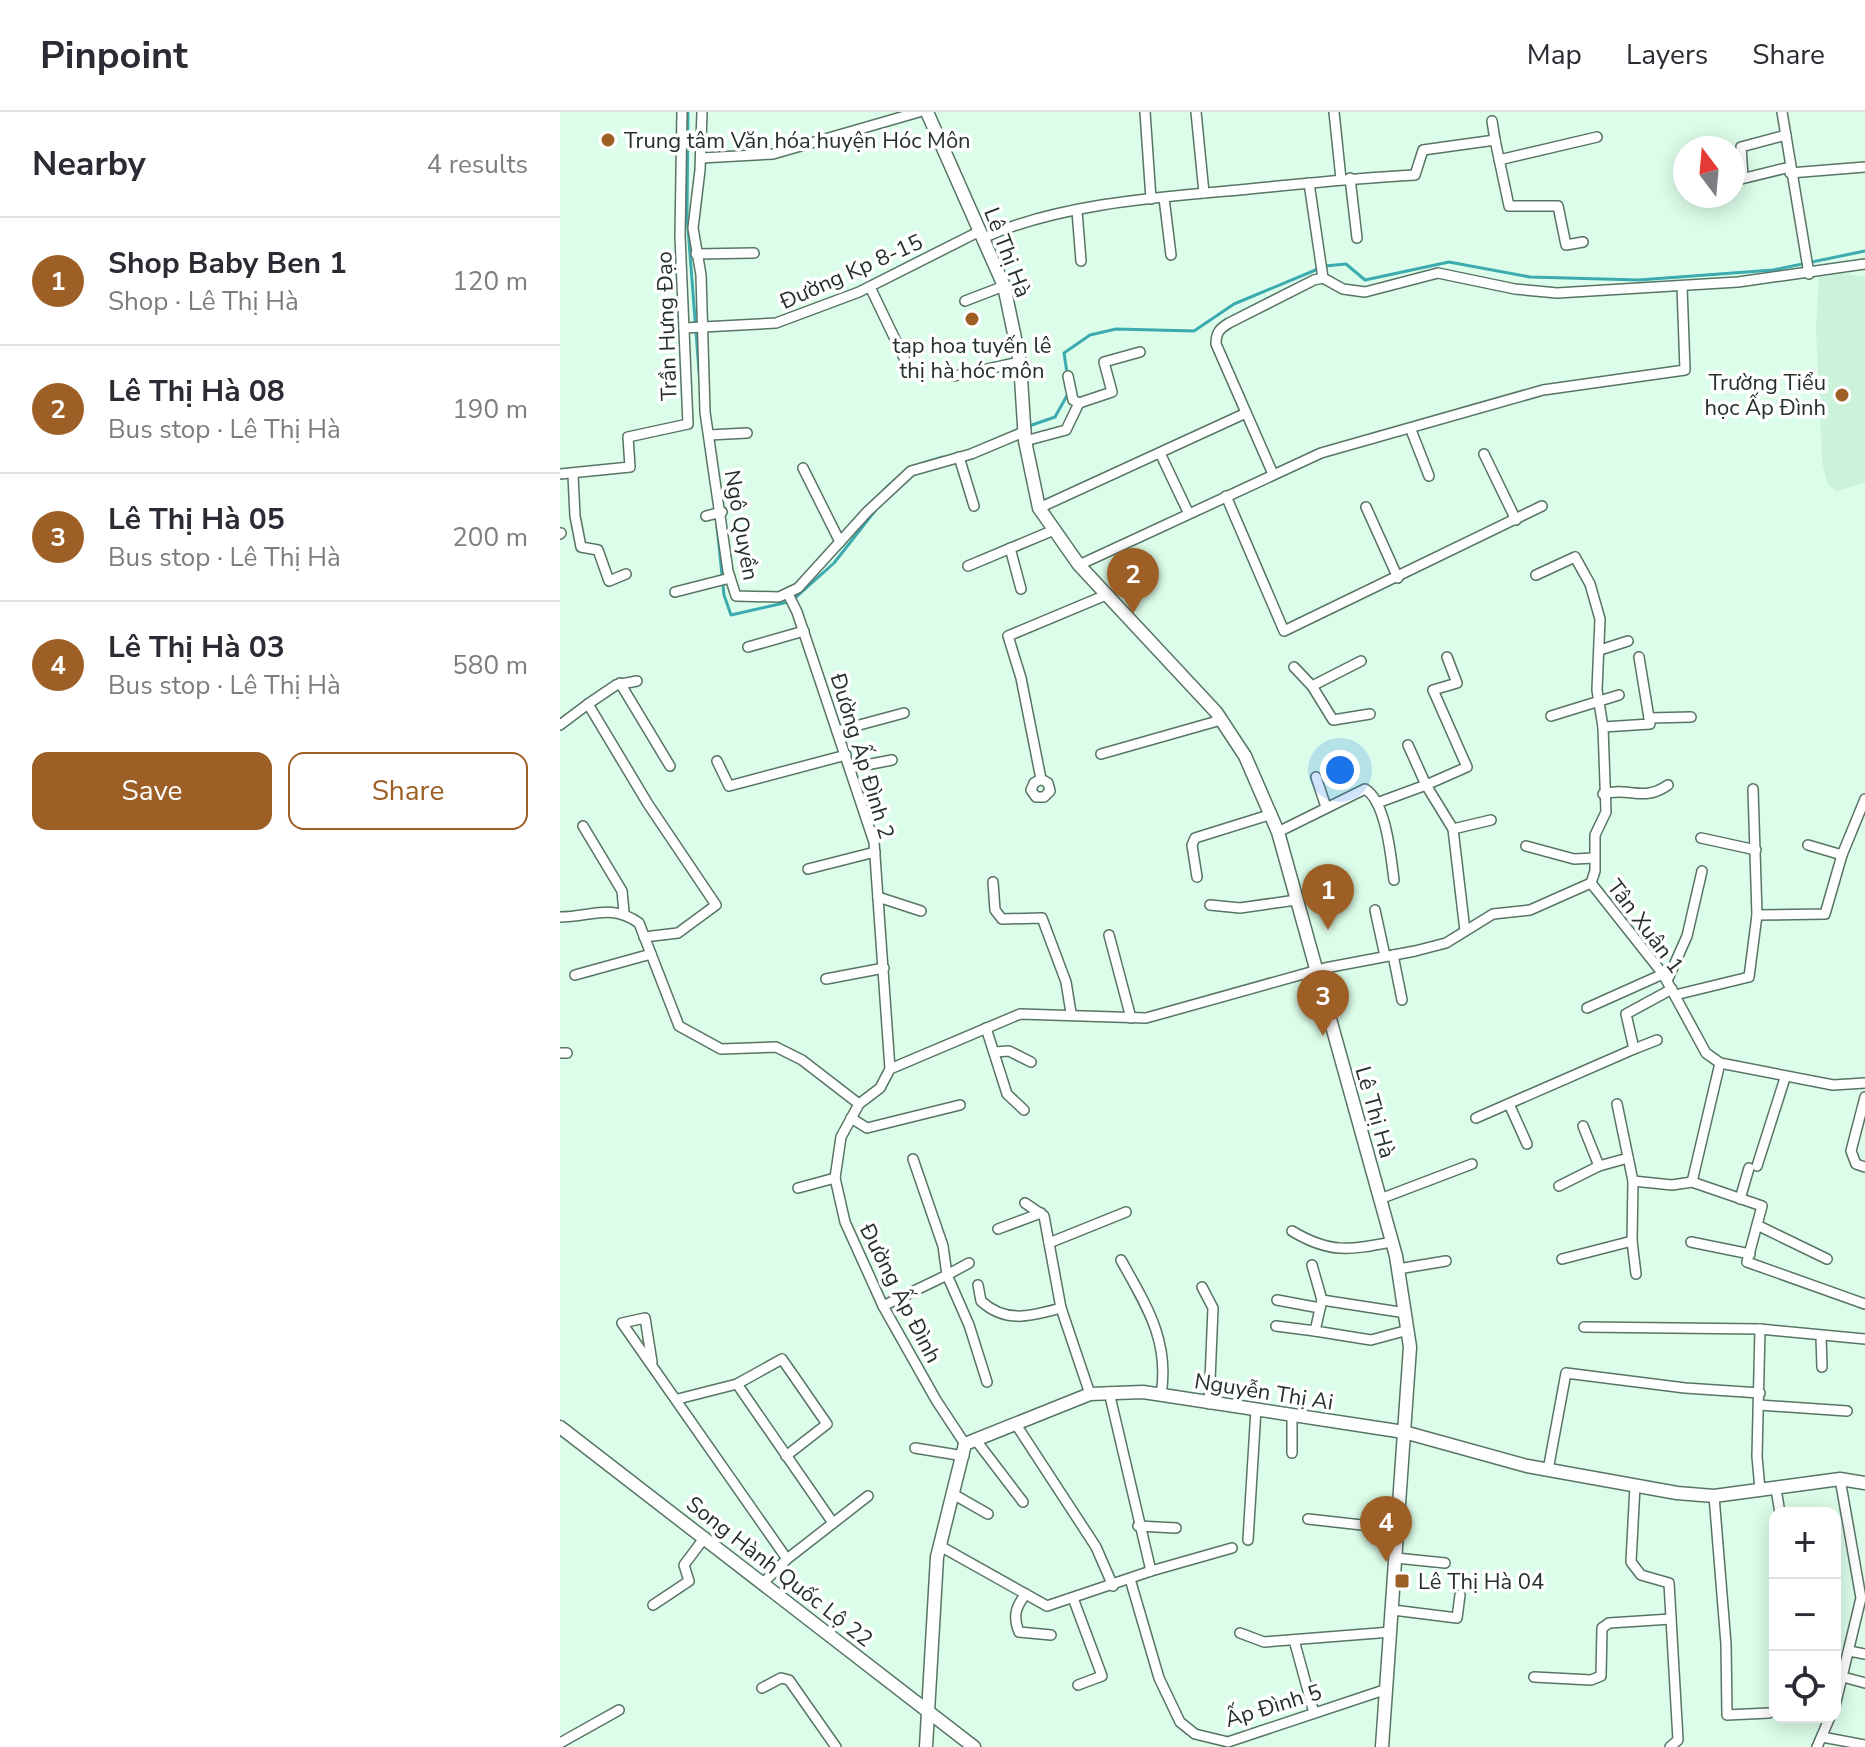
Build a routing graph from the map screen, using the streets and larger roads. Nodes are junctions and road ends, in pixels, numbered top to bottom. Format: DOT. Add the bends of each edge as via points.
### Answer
graph roads {
  1 [pos="682,112"];
  2 [pos="702,112"];
  3 [pos="919,112"];
  4 [pos="927,112"];
  5 [pos="1145,112"];
  6 [pos="1196,112"];
  7 [pos="1334,112"];
  8 [pos="1782,112"];
  9 [pos="1492,121"];
  10 [pos="1786,135"];
  11 [pos="1597,137"];
  12 [pos="1495,140"];
  13 [pos="1745,146"];
  14 [pos="701,158"];
  15 [pos="1499,160"];
  16 [pos="1865,167"];
  17 [pos="1790,170"];
  18 [pos="1745,178"];
  19 [pos="1345,179"];
  20 [pos="1309,183"];
  21 [pos="1204,193"];
  22 [pos="1164,198"];
  23 [pos="1151,199"];
  24 [pos="1077,211"];
  25 [pos="982,235"];
  26 [pos="1357,238"];
  27 [pos="1583,242"];
  28 [pos="754,253"];
  29 [pos="696,254"];
  30 [pos="1171,255"];
  31 [pos="1081,261"];
  32 [pos="1865,264"];
  33 [pos="1808,271"];
  34 [pos="1322,272"];
  35 [pos="1004,286"];
  36 [pos="1682,286"];
  37 [pos="870,287"];
  38 [pos="965,301"];
  39 [pos="702,327"];
  40 [pos="684,328"];
  41 [pos="1140,352"];
  42 [pos="906,362"];
  43 [pos="1020,362"];
  44 [pos="954,376"];
  45 [pos="1068,376"];
  46 [pos="1079,403"];
  47 [pos="1246,413"];
  48 [pos="1411,430"];
  49 [pos="747,433"];
  50 [pos="709,435"];
  51 [pos="1025,436"];
  52 [pos="1160,453"];
  53 [pos="1484,454"];
  54 [pos="960,461"];
  55 [pos="803,468"];
  56 [pos="560,474"];
  57 [pos="1273,474"];
  58 [pos="573,475"];
  59 [pos="1429,476"];
  60 [pos="1226,496"];
  61 [pos="974,506"];
  62 [pos="1542,506"];
  63 [pos="1366,507"];
  64 [pos="1039,508"];
  65 [pos="1188,512"];
  66 [pos="1516,520"];
  67 [pos="1054,530"];
  68 [pos="725,541"];
  69 [pos="840,542"];
  70 [pos="712,544"];
  71 [pos="1010,548"];
  72 [pos="1079,565"];
  73 [pos="968,566"];
  74 [pos="626,574"];
  75 [pos="1536,575"];
  76 [pos="728,578"];
  77 [pos="1398,578"];
  78 [pos="1021,589"];
  79 [pos="675,592"];
  80 [pos="1106,595"];
  81 [pos="789,599"];
  82 [pos="804,631"];
  83 [pos="1628,641"];
  84 [pos="748,647"];
  85 [pos="1600,650"];
  86 [pos="1447,657"];
  87 [pos="1639,657"];
  88 [pos="1361,661"];
  89 [pos="1294,667"];
  90 [pos="637,681"];
  91 [pos="620,683"];
  92 [pos="1312,686"];
  93 [pos="1619,695"];
  94 [pos="588,704"];
  95 [pos="1599,704"];
  96 [pos="904,713"];
  97 [pos="1370,714"];
  98 [pos="1551,716"];
  99 [pos="1691,717"];
  100 [pos="1649,718"];
  101 [pos="1221,720"];
  102 [pos="560,725"];
  103 [pos="1603,727"];
  104 [pos="837,731"];
  105 [pos="1408,745"];
  106 [pos="1101,754"];
  107 [pos="846,755"];
  108 [pos="892,760"];
  109 [pos="717,761"];
  110 [pos="670,766"];
  111 [pos="850,768"];
  112 [pos="1316,777"];
  113 [pos="1041,779"];
  114 [pos="1426,785"];
  115 [pos="1668,785"];
  116 [pos="1753,789"];
  117 [pos="1603,794"];
  118 [pos="1865,799"];
  119 [pos="1377,803"];
  120 [pos="1326,807"];
  121 [pos="1272,814"];
  122 [pos="1491,820"];
  123 [pos="583,826"];
  124 [pos="1453,829"];
  125 [pos="1278,832"];
  126 [pos="1701,838"];
  127 [pos="1808,845"];
  128 [pos="1526,846"];
  129 [pos="1756,850"];
  130 [pos="875,852"];
  131 [pos="1842,855"];
  132 [pos="1594,858"];
  133 [pos="808,869"];
  134 [pos="1702,871"];
  135 [pos="1197,877"];
  136 [pos="1394,880"];
  137 [pos="993,882"];
  138 [pos="1591,883"];
  139 [pos="878,897"];
  140 [pos="1296,900"];
  141 [pos="1210,905"];
  142 [pos="1375,910"];
  143 [pos="921,911"];
  144 [pos="624,912"];
  145 [pos="1757,915"];
  146 [pos="560,917"];
  147 [pos="1465,931"];
  148 [pos="1109,935"];
  149 [pos="644,937"];
  150 [pos="651,954"];
  151 [pos="1389,955"];
  152 [pos="884,968"];
  153 [pos="1315,970"];
  154 [pos="575,975"];
  155 [pos="826,979"];
  156 [pos="1669,985"];
  157 [pos="1402,1000"];
  158 [pos="1587,1008"];
  159 [pos="1071,1013"];
  160 [pos="1131,1018"];
  161 [pos="986,1028"];
  162 [pos="1657,1040"];
  163 [pos="1634,1049"];
  164 [pos="994,1052"];
  165 [pos="1031,1062"];
  166 [pos="1720,1063"];
  167 [pos="890,1069"];
  168 [pos="1785,1078"];
  169 [pos="1865,1083"];
  170 [pos="1865,1097"];
  171 [pos="859,1104"];
  172 [pos="1509,1104"];
  173 [pos="1617,1104"];
  174 [pos="960,1105"];
  175 [pos="1024,1110"];
  176 [pos="851,1118"];
  177 [pos="1476,1118"];
  178 [pos="1583,1126"];
  179 [pos="1527,1144"];
  180 [pos="1628,1158"];
  181 [pos="913,1159"];
  182 [pos="1472,1164"];
  183 [pos="1599,1166"];
  184 [pos="1865,1167"];
  185 [pos="835,1178"];
  186 [pos="1633,1181"];
  187 [pos="1692,1182"];
  188 [pos="1559,1186"];
  189 [pos="798,1188"];
  190 [pos="1380,1199"];
  191 [pos="1740,1199"];
  192 [pos="1025,1203"];
  193 [pos="1126,1212"];
  194 [pos="1041,1213"];
  195 [pos="1759,1226"];
  196 [pos="998,1229"];
  197 [pos="1292,1231"];
  198 [pos="1632,1241"];
  199 [pos="1391,1242"];
  200 [pos="1691,1242"];
  201 [pos="1049,1243"];
  202 [pos="1750,1254"];
  203 [pos="1562,1259"];
  204 [pos="1827,1259"];
  205 [pos="1121,1260"];
  206 [pos="1446,1261"];
  207 [pos="969,1263"];
  208 [pos="1312,1265"];
  209 [pos="1398,1269"];
  210 [pos="1636,1274"];
  211 [pos="947,1275"];
  212 [pos="978,1285"];
  213 [pos="1202,1287"];
  214 [pos="1277,1300"];
  215 [pos="1321,1304"];
  216 [pos="1865,1304"];
  217 [pos="883,1306"];
  218 [pos="1061,1308"];
  219 [pos="1406,1313"];
  220 [pos="1276,1326"];
  221 [pos="1584,1327"];
  222 [pos="1760,1329"];
  223 [pos="1408,1330"];
  224 [pos="1315,1331"];
  225 [pos="1821,1336"];
  226 [pos="1865,1339"];
  227 [pos="652,1362"];
  228 [pos="1822,1367"];
  229 [pos="987,1382"];
  230 [pos="737,1384"];
  231 [pos="1109,1392"];
  232 [pos="1760,1393"];
  233 [pos="1090,1394"];
  234 [pos="1161,1395"];
  235 [pos="678,1399"];
  236 [pos="1209,1404"];
  237 [pos="1759,1405"];
  238 [pos="1256,1409"];
  239 [pos="1847,1411"];
  240 [pos="1292,1415"];
  241 [pos="1015,1423"];
  242 [pos="560,1427"];
  243 [pos="1404,1432"];
  244 [pos="968,1447"];
  245 [pos="915,1448"];
  246 [pos="1292,1453"];
  247 [pos="786,1456"];
  248 [pos="1548,1470"];
  249 [pos="1840,1479"];
  250 [pos="1865,1483"];
  251 [pos="1635,1486"];
  252 [pos="1776,1489"];
  253 [pos="1760,1490"];
  254 [pos="953,1494"];
  255 [pos="868,1496"];
  256 [pos="1714,1496"];
  257 [pos="1023,1502"];
  258 [pos="1779,1507"];
  259 [pos="988,1514"];
  260 [pos="1308,1519"];
  261 [pos="833,1523"];
  262 [pos="1138,1526"];
  263 [pos="1176,1528"];
  264 [pos="1398,1529"];
  265 [pos="705,1537"];
  266 [pos="1248,1540"];
  267 [pos="940,1546"];
  268 [pos="1232,1548"];
  269 [pos="1396,1558"];
  270 [pos="787,1559"];
  271 [pos="1445,1563"];
  272 [pos="1860,1567"];
  273 [pos="1151,1571"];
  274 [pos="1130,1579"];
  275 [pos="764,1582"];
  276 [pos="1113,1586"];
  277 [pos="1026,1594"];
  278 [pos="1460,1595"];
  279 [pos="1073,1598"];
  280 [pos="1862,1603"];
  281 [pos="653,1605"];
  282 [pos="1393,1610"];
  283 [pos="1671,1619"];
  284 [pos="1391,1632"];
  285 [pos="1240,1633"];
  286 [pos="1051,1635"];
  287 [pos="1294,1640"];
  288 [pos="1849,1651"];
  289 [pos="1865,1654"];
  290 [pos="1534,1677"];
  291 [pos="1843,1677"];
  292 [pos="1865,1683"];
  293 [pos="1841,1684"];
  294 [pos="1078,1685"];
  295 [pos="762,1688"];
  296 [pos="1387,1689"];
  297 [pos="619,1710"];
  298 [pos="928,1713"];
  299 [pos="1314,1713"];
  300 [pos="1769,1713"];
  301 [pos="1828,1723"];
  302 [pos="1820,1742"];
  303 [pos="560,1743"];
  304 [pos="1229,1744"];
  305 [pos="1865,1745"];
  306 [pos="836,1747"];
  307 [pos="926,1747"];
  308 [pos="974,1747"];
  309 [pos="1382,1747"];
  310 [pos="1670,1747"];
  1 -- 40 [label="street, Trần Hưng Đạo"];
  2 -- 14 [label="street, Ngô Quyền"];
  3 -- 14 [label="street" via="773,154"];
  4 -- 25 [label="street, Lê Thị Hà"];
  5 -- 23 [label="street"];
  6 -- 21 [label="street"];
  7 -- 19 [label="street"];
  8 -- 10 [label="street"];
  9 -- 12 [label="street"];
  10 -- 13 [label="street"];
  10 -- 17 [label="street"];
  11 -- 15 [label="street"];
  12 -- 15 [label="street"];
  12 -- 19 [label="street, Đường Kp 8-15" via="1423,150 1415,175"];
  14 -- 29 [label="street, Ngô Quyền" via="693,228"];
  15 -- 27 [label="street" via="1509,206 1558,206 1566,245"];
  16 -- 17 [label="street"];
  17 -- 18 [label="street"];
  17 -- 33 [label="street"];
  19 -- 20 [label="street, Đường Kp 8-15"];
  19 -- 26 [label="street"];
  20 -- 21 [label="street, Đường Kp 8-15"];
  20 -- 34 [label="street"];
  21 -- 22 [label="street, Đường Kp 8-15"];
  22 -- 23 [label="street, Đường Kp 8-15"];
  22 -- 30 [label="street"];
  23 -- 24 [label="street, Đường Kp 8-15"];
  24 -- 25 [label="street, Đường Kp 8-15"];
  24 -- 31 [label="street"];
  25 -- 35 [label="street, Lê Thị Hà"];
  25 -- 37 [label="street, Đường Kp 8-15"];
  28 -- 29 [label="street"];
  29 -- 39 [label="street, Ngô Quyền"];
  32 -- 33 [label="street"];
  33 -- 36 [label="street"];
  34 -- 36 [label="street" via="1343,289 1365,292 1438,273 1557,293"];
  34 -- 47 [label="street" via="1219,329 1216,344"];
  35 -- 38 [label="street"];
  35 -- 43 [label="street, Lê Thị Hà"];
  36 -- 48 [label="street" via="1685,370 1543,390"];
  37 -- 39 [label="street, Đường Kp 8-15" via="776,323"];
  37 -- 42 [label="street"];
  39 -- 40 [label="street, Đường Kp 8-15"];
  39 -- 50 [label="street, Ngô Quyền"];
  40 -- 58 [label="street, Trần Hưng Đạo" via="688,424 628,437 630,467"];
  41 -- 46 [label="street" via="1104,362 1112,392"];
  43 -- 44 [label="street"];
  43 -- 51 [label="street, Lê Thị Hà"];
  45 -- 46 [label="street" via="1073,400"];
  46 -- 51 [label="street, Ngô Quyền" via="1066,430"];
  47 -- 52 [label="street"];
  47 -- 57 [label="street"];
  48 -- 57 [label="street" via="1321,453"];
  48 -- 59 [label="street"];
  49 -- 50 [label="street"];
  50 -- 68 [label="street, Ngô Quyền" via="714,514"];
  51 -- 54 [label="street, Ngô Quyền"];
  51 -- 64 [label="street, Lê Thị Hà"];
  52 -- 64 [label="street"];
  52 -- 65 [label="street"];
  53 -- 66 [label="street"];
  54 -- 61 [label="street"];
  54 -- 69 [label="street, Ngô Quyền" via="911,471"];
  55 -- 69 [label="street"];
  56 -- 58 [label="street, Trần Hưng Đạo"];
  57 -- 60 [label="street"];
  58 -- 74 [label="street" via="581,547 598,550 609,581"];
  60 -- 65 [label="street"];
  60 -- 77 [label="street" via="1284,631"];
  62 -- 66 [label="street"];
  63 -- 77 [label="street"];
  64 -- 67 [label="street, Lê Thị Hà"];
  65 -- 72 [label="street"];
  66 -- 77 [label="street"];
  67 -- 71 [label="street"];
  67 -- 72 [label="street, Lê Thị Hà"];
  68 -- 70 [label="street"];
  68 -- 76 [label="street, Ngô Quyền"];
  69 -- 81 [label="street, Ngô Quyền"];
  71 -- 73 [label="street"];
  71 -- 78 [label="street"];
  72 -- 80 [label="street, Lê Thị Hà"];
  75 -- 85 [label="street" via="1575,557 1581,564 1600,619"];
  76 -- 79 [label="street"];
  76 -- 81 [label="street, Ngô Quyền" via="736,596"];
  80 -- 101 [label="street, Lê Thị Hà"];
  80 -- 113 [label="street" via="1008,636"];
  81 -- 82 [label="street, Đường Ấp Đình 2"];
  82 -- 84 [label="street"];
  82 -- 104 [label="street, Đường Ấp Đình 2"];
  83 -- 85 [label="street"];
  85 -- 95 [label="street"];
  86 -- 114 [label="street" via="1457,683 1433,690 1467,767"];
  87 -- 100 [label="street"];
  88 -- 92 [label="street"];
  89 -- 92 [label="street"];
  90 -- 91 [label="street"];
  91 -- 94 [label="street"];
  91 -- 110 [label="street"];
  92 -- 97 [label="street" via="1333,720"];
  93 -- 95 [label="street"];
  94 -- 102 [label="street"];
  94 -- 149 [label="street" via="716,905 678,933"];
  95 -- 98 [label="street"];
  95 -- 103 [label="street"];
  96 -- 104 [label="street"];
  99 -- 100 [label="street"];
  100 -- 103 [label="street" via="1650,724"];
  101 -- 106 [label="street"];
  101 -- 121 [label="street, Lê Thị Hà"];
  103 -- 117 [label="street"];
  104 -- 107 [label="street, Đường Ấp Đình 2"];
  105 -- 114 [label="street"];
  107 -- 109 [label="street" via="729,786"];
  107 -- 111 [label="street, Đường Ấp Đình 2"];
  108 -- 111 [label="street"];
  111 -- 130 [label="street, Đường Ấp Đình 2"];
  112 -- 120 [label="street"];
  114 -- 119 [label="street"];
  114 -- 124 [label="street"];
  115 -- 117 [label="street" via="1648,796"];
  116 -- 129 [label="street"];
  117 -- 132 [label="street" via="1606,812 1595,835"];
  118 -- 131 [label="street"];
  119 -- 120 [label="street" via="1370,791 1360,789"];
  119 -- 136 [label="street"];
  120 -- 125 [label="street"];
  121 -- 125 [label="street, Lê Thị Hà"];
  121 -- 135 [label="street" via="1195,838"];
  122 -- 124 [label="street"];
  123 -- 144 [label="street" via="622,891"];
  124 -- 147 [label="street"];
  125 -- 140 [label="street, Lê Thị Hà"];
  126 -- 129 [label="street"];
  127 -- 131 [label="street"];
  128 -- 132 [label="street" via="1574,859"];
  129 -- 145 [label="street"];
  130 -- 133 [label="street"];
  130 -- 139 [label="street, Đường Ấp Đình 2"];
  131 -- 145 [label="street" via="1825,914"];
  132 -- 138 [label="street"];
  134 -- 156 [label="street"];
  137 -- 159 [label="street" via="995,910 1002,919 1042,918 1066,982"];
  138 -- 147 [label="street, Tân Xuân 1" via="1530,910 1493,914"];
  138 -- 156 [label="street, Tân Xuân 1"];
  139 -- 143 [label="street"];
  139 -- 152 [label="street, Đường Ấp Đình 2"];
  140 -- 141 [label="street" via="1240,908"];
  140 -- 153 [label="street, Lê Thị Hà"];
  142 -- 151 [label="street"];
  144 -- 146 [label="street"];
  144 -- 149 [label="street" via="639,923"];
  145 -- 156 [label="street, Tân Xuân 1" via="1749,977"];
  147 -- 151 [label="street, Tân Xuân 1" via="1446,943"];
  148 -- 160 [label="street"];
  149 -- 150 [label="street"];
  150 -- 154 [label="street"];
  150 -- 171 [label="street" via="679,1026 721,1049 776,1047 802,1060"];
  151 -- 153 [label="street, Tân Xuân 1"];
  151 -- 157 [label="street"];
  152 -- 155 [label="street"];
  152 -- 167 [label="street, Đường Ấp Đình 2"];
  153 -- 160 [label="street, Tân Xuân 1" via="1190,1008"];
  153 -- 190 [label="street, Lê Thị Hà"];
  156 -- 158 [label="street"];
  156 -- 163 [label="street" via="1626,1014"];
  156 -- 166 [label="street, Tân Xuân 1" via="1706,1053"];
  159 -- 160 [label="street, Tân Xuân 1"];
  159 -- 161 [label="street, Tân Xuân 1" via="1020,1014"];
  161 -- 164 [label="street"];
  161 -- 167 [label="street, Tân Xuân 1"];
  162 -- 163 [label="street"];
  163 -- 172 [label="street"];
  164 -- 165 [label="street" via="1009,1051"];
  164 -- 175 [label="street" via="1007,1094"];
  166 -- 168 [label="street"];
  166 -- 187 [label="street"];
  167 -- 171 [label="street, Đường Ấp Đình" via="880,1088"];
  168 -- 169 [label="street"];
  168 -- 191 [label="street"];
  170 -- 184 [label="street" via="1851,1151 1856,1164"];
  171 -- 176 [label="street, Đường Ấp Đình"];
  172 -- 177 [label="street"];
  172 -- 179 [label="street"];
  173 -- 180 [label="street"];
  174 -- 176 [label="street" via="867,1128"];
  176 -- 185 [label="street, Đường Ấp Đình" via="836,1152"];
  178 -- 183 [label="street"];
  180 -- 183 [label="street"];
  180 -- 186 [label="street"];
  181 -- 211 [label="street" via="943,1246"];
  182 -- 190 [label="street"];
  183 -- 188 [label="street"];
  185 -- 189 [label="street"];
  185 -- 217 [label="street, Đường Ấp Đình" via="845,1222"];
  186 -- 187 [label="street"];
  186 -- 198 [label="street"];
  187 -- 191 [label="street"];
  190 -- 199 [label="street, Lê Thị Hà"];
  191 -- 195 [label="street" via="1762,1206"];
  192 -- 194 [label="street"];
  193 -- 201 [label="street"];
  194 -- 196 [label="street"];
  194 -- 201 [label="street"];
  195 -- 202 [label="street"];
  195 -- 204 [label="street"];
  197 -- 199 [label="street" via="1315,1246 1336,1250"];
  198 -- 203 [label="street"];
  198 -- 210 [label="street"];
  199 -- 209 [label="street, Lê Thị Hà"];
  200 -- 202 [label="street"];
  201 -- 218 [label="street"];
  202 -- 216 [label="street" via="1747,1262"];
  205 -- 234 [label="street" via="1155,1321 1164,1375"];
  206 -- 209 [label="street"];
  207 -- 211 [label="street"];
  208 -- 215 [label="street"];
  209 -- 219 [label="street, Lê Thị Hà"];
  211 -- 217 [label="street"];
  211 -- 229 [label="street"];
  212 -- 218 [label="street" via="981,1301 999,1314 1030,1316"];
  213 -- 236 [label="street" via="1213,1308"];
  214 -- 215 [label="street"];
  215 -- 219 [label="street"];
  215 -- 224 [label="street"];
  217 -- 244 [label="street, Đường Ấp Đình"];
  218 -- 233 [label="street"];
  219 -- 223 [label="street, Lê Thị Hà"];
  220 -- 224 [label="street"];
  221 -- 222 [label="street"];
  222 -- 225 [label="street"];
  222 -- 232 [label="street"];
  223 -- 224 [label="street" via="1371,1340"];
  223 -- 243 [label="street, Lê Thị Hà"];
  225 -- 226 [label="street"];
  225 -- 228 [label="street"];
  227 -- 227 [label="street" via="630,1333 622,1323 645,1318"];
  227 -- 235 [label="street"];
  230 -- 235 [label="street"];
  230 -- 247 [label="street"];
  230 -- 247 [label="street" via="777,1360 786,1362 827,1424"];
  231 -- 233 [label="street, Nguyễn Thị Ai"];
  231 -- 234 [label="street, Nguyễn Thị Ai"];
  231 -- 262 [label="street"];
  232 -- 237 [label="street"];
  232 -- 248 [label="street" via="1566,1373"];
  233 -- 241 [label="street, Nguyễn Thị Ai"];
  234 -- 236 [label="street, Nguyễn Thị Ai"];
  235 -- 270 [label="street"];
  236 -- 238 [label="street, Nguyễn Thị Ai"];
  237 -- 239 [label="street"];
  237 -- 253 [label="street"];
  238 -- 240 [label="street, Nguyễn Thị Ai"];
  238 -- 266 [label="street"];
  240 -- 243 [label="street, Nguyễn Thị Ai"];
  240 -- 246 [label="street"];
  241 -- 244 [label="street, Nguyễn Thị Ai"];
  241 -- 276 [label="street" via="1096,1547"];
  242 -- 265 [label="street, Song Hành Quốc Lộ 22"];
  243 -- 248 [label="street, Nguyễn Thị Ai"];
  243 -- 264 [label="street, Lê Thị Hà"];
  244 -- 245 [label="street"];
  244 -- 254 [label="street"];
  244 -- 257 [label="street, Đường Ấp Đình"];
  247 -- 261 [label="street"];
  248 -- 251 [label="street, Nguyễn Thị Ai"];
  249 -- 250 [label="street, Nguyễn Thị Ai"];
  249 -- 252 [label="street, Nguyễn Thị Ai"];
  249 -- 272 [label="street"];
  251 -- 256 [label="street, Nguyễn Thị Ai"];
  251 -- 283 [label="street" via="1631,1562 1641,1575 1669,1583"];
  252 -- 253 [label="street, Nguyễn Thị Ai"];
  252 -- 258 [label="street"];
  253 -- 256 [label="street, Nguyễn Thị Ai"];
  254 -- 259 [label="street"];
  254 -- 267 [label="street"];
  255 -- 261 [label="street"];
  256 -- 300 [label="street" via="1727,1715"];
  260 -- 264 [label="street"];
  261 -- 270 [label="street"];
  262 -- 263 [label="street"];
  262 -- 273 [label="street"];
  264 -- 269 [label="street, Lê Thị Hà"];
  265 -- 275 [label="street, Song Hành Quốc Lộ 22"];
  265 -- 281 [label="street" via="684,1565 689,1581"];
  267 -- 277 [label="street"];
  267 -- 298 [label="street"];
  268 -- 273 [label="street"];
  269 -- 271 [label="street"];
  269 -- 282 [label="street, Lê Thị Hà"];
  270 -- 275 [label="street"];
  272 -- 280 [label="street"];
  273 -- 274 [label="street"];
  274 -- 276 [label="street"];
  274 -- 304 [label="street, Ấp Đình 5" via="1159,1678 1180,1722 1195,1734"];
  275 -- 298 [label="street, Song Hành Quốc Lộ 22"];
  276 -- 279 [label="street"];
  277 -- 279 [label="street" via="1047,1606"];
  277 -- 286 [label="street" via="1017,1604 1019,1632"];
  278 -- 282 [label="street" via="1457,1618"];
  279 -- 294 [label="street" via="1102,1676"];
  280 -- 288 [label="street"];
  282 -- 284 [label="street, Lê Thị Hà"];
  283 -- 290 [label="street" via="1609,1623 1602,1628 1601,1676"];
  283 -- 310 [label="street" via="1678,1740"];
  284 -- 287 [label="street"];
  284 -- 296 [label="street, Lê Thị Hà"];
  285 -- 287 [label="street" via="1264,1642"];
  287 -- 299 [label="street"];
  288 -- 289 [label="street"];
  288 -- 291 [label="street"];
  291 -- 292 [label="street"];
  291 -- 293 [label="street"];
  295 -- 306 [label="street" via="781,1678 789,1680"];
  296 -- 299 [label="street, Ấp Đình 5"];
  296 -- 309 [label="street, Lê Thị Hà"];
  297 -- 303 [label="street"];
  298 -- 307 [label="street"];
  298 -- 308 [label="street, Song Hành Quốc Lộ 22"];
  299 -- 304 [label="street, Ấp Đình 5"];
  301 -- 302 [label="street"];
  302 -- 305 [label="street"];
}
